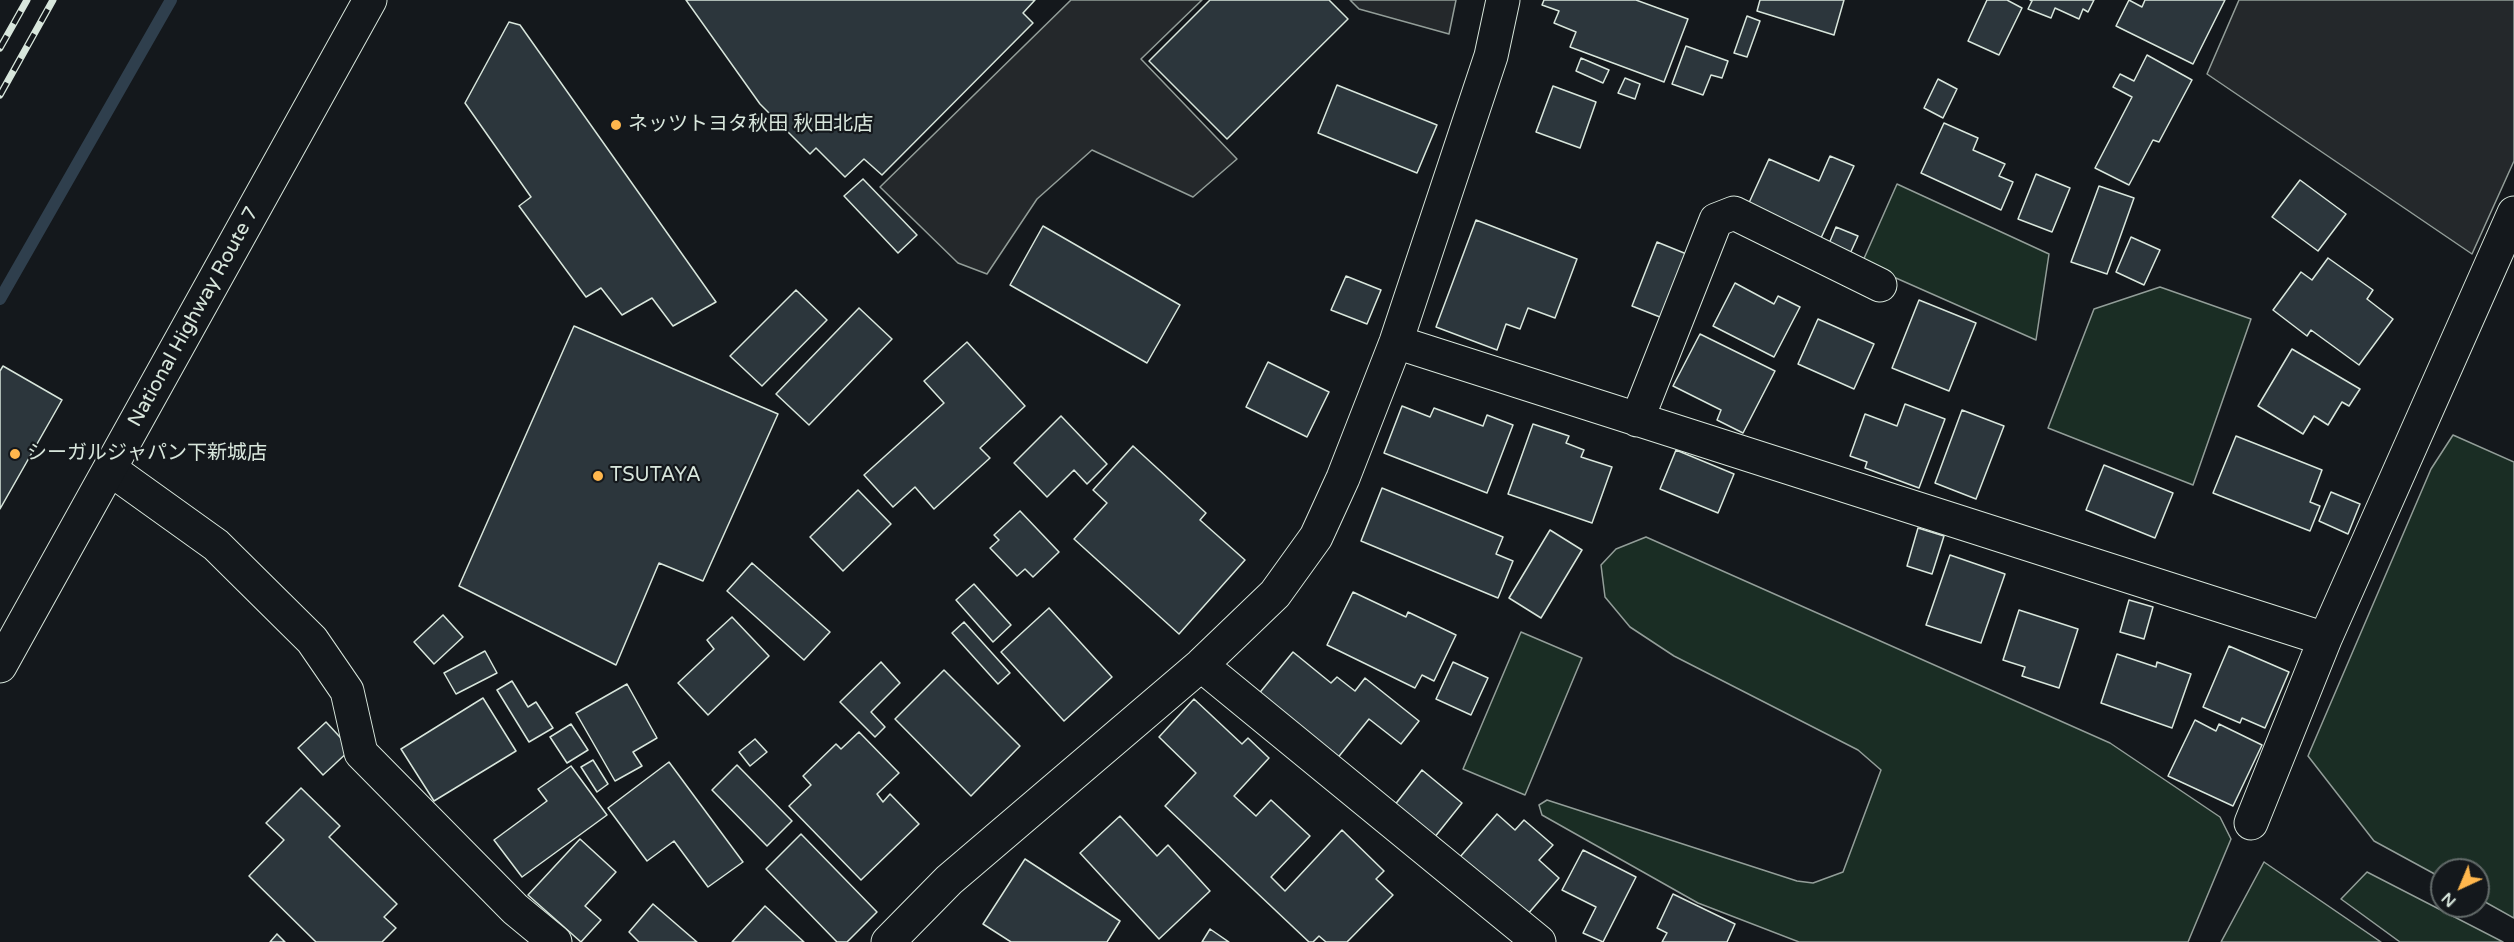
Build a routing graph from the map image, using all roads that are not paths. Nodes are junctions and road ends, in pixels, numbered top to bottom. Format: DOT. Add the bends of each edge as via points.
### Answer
graph roads {
  1 [pos="370,0"];
  2 [pos="1503,0"];
  3 [pos="2514,213"];
  4 [pos="1880,285"];
  5 [pos="1396,342"];
  6 [pos="1637,420"];
  7 [pos="110,469"];
  8 [pos="2325,639"];
  9 [pos="1201,665"];
  10 [pos="0,666"];
  11 [pos="2251,824"];
  12 [pos="555,942"];
  13 [pos="888,942"];
  14 [pos="1539,942"];
  1 -- 7 [label="main road, National Highway Route 7"];
  2 -- 5 [label="main road" via="1491,56"];
  3 -- 8 [label="main road"];
  4 -- 6 [label="main road" via="1734,213 1716,220"];
  5 -- 6 [label="main road"];
  5 -- 9 [label="main road" via="1344,478 1316,537 1275,594"];
  6 -- 8 [label="main road"];
  7 -- 10 [label="main road, National Highway Route 7"];
  7 -- 12 [label="main road" via="216,545 312,640 347,691 361,753 514,909"];
  8 -- 11 [label="main road"];
  9 -- 13 [label="main road" via="949,880"];
  9 -- 14 [label="main road"];
}
